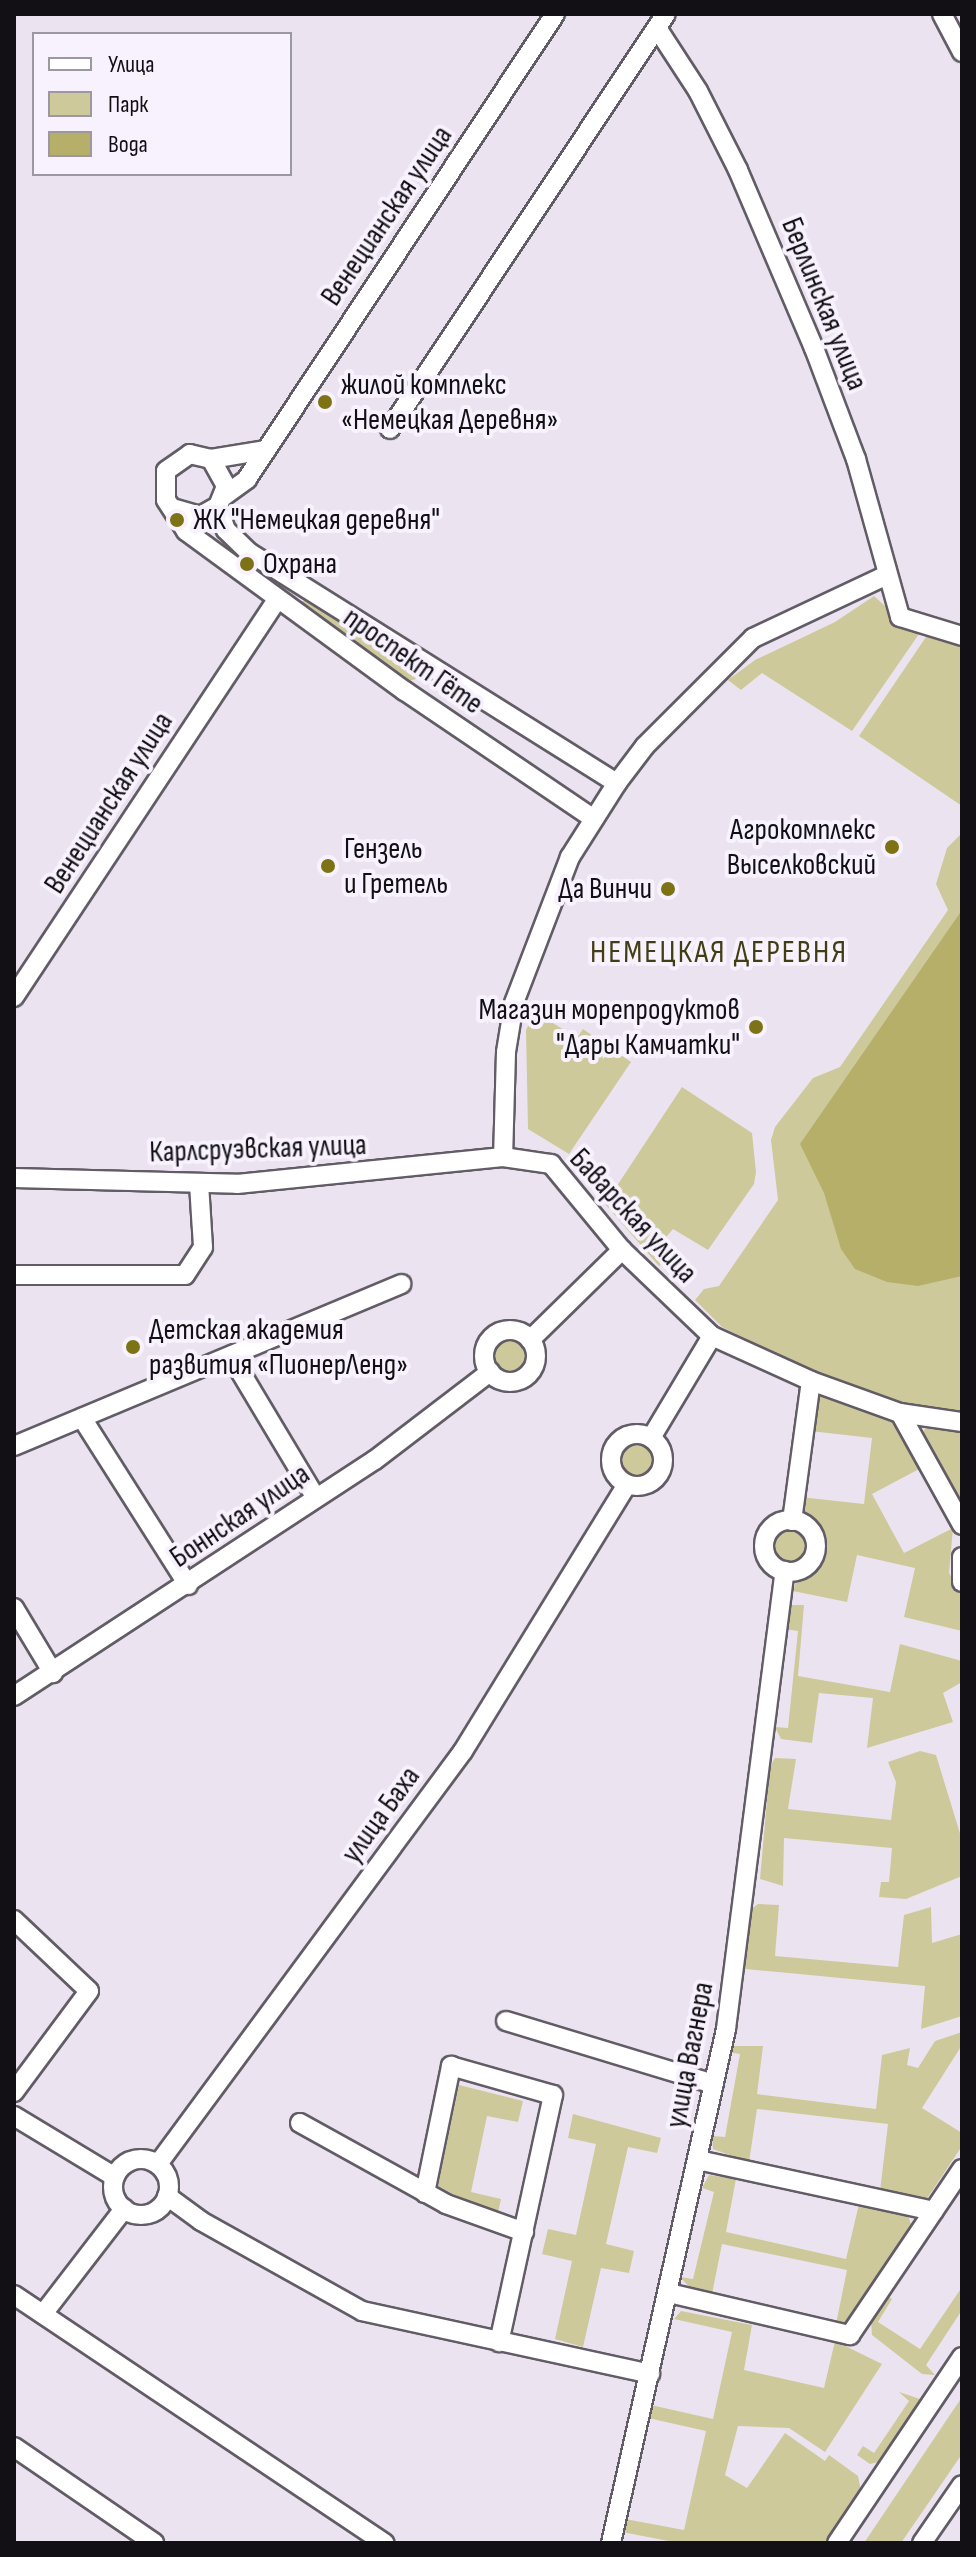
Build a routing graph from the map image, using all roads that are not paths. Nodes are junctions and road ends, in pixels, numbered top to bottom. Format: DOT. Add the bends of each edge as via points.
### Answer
graph roads {
  1 [pos="555,14"];
  2 [pos="942,14"];
  3 [pos="662,21"];
  4 [pos="962,52"];
  5 [pos="390,429"];
  6 [pos="266,450"];
  7 [pos="211,459"];
  8 [pos="218,505"];
  9 [pos="172,508"];
  10 [pos="887,575"];
  11 [pos="277,599"];
  12 [pos="962,636"];
  13 [pos="617,783"];
  14 [pos="594,819"];
  15 [pos="14,997"];
  16 [pos="503,1157"];
  17 [pos="14,1178"];
  18 [pos="199,1183"];
  19 [pos="622,1250"];
  20 [pos="14,1275"];
  21 [pos="402,1284"];
  22 [pos="712,1336"];
  23 [pos="530,1340"];
  24 [pos="231,1356"];
  25 [pos="490,1372"];
  26 [pos="811,1381"];
  27 [pos="900,1413"];
  28 [pos="82,1418"];
  29 [pos="962,1422"];
  30 [pos="651,1438"];
  31 [pos="14,1446"];
  32 [pos="627,1484"];
  33 [pos="316,1498"];
  34 [pos="792,1521"];
  35 [pos="962,1525"];
  36 [pos="962,1557"];
  37 [pos="785,1571"];
  38 [pos="962,1582"];
  39 [pos="188,1585"];
  40 [pos="14,1608"];
  41 [pos="53,1673"];
  42 [pos="14,1696"];
  43 [pos="14,1920"];
  44 [pos="506,2021"];
  45 [pos="714,2084"];
  46 [pos="14,2092"];
  47 [pos="14,2116"];
  48 [pos="300,2123"];
  49 [pos="698,2160"];
  50 [pos="158,2164"];
  51 [pos="962,2169"];
  52 [pos="115,2177"];
  53 [pos="425,2193"];
  54 [pos="167,2196"];
  55 [pos="124,2209"];
  56 [pos="934,2211"];
  57 [pos="524,2232"];
  58 [pos="669,2293"];
  59 [pos="14,2295"];
  60 [pos="43,2314"];
  61 [pos="499,2342"];
  62 [pos="962,2357"];
  63 [pos="650,2374"];
  64 [pos="14,2447"];
  65 [pos="962,2485"];
  66 [pos="928,2538"];
  67 [pos="154,2543"];
  68 [pos="385,2543"];
  69 [pos="611,2543"];
  70 [pos="837,2543"];
  1 -- 6 [label="street, Венецианская улица"];
  2 -- 4 [label="street"];
  3 -- 5 [label="street"];
  3 -- 10 [label="street, Берлинская улица" via="738,170 814,348 856,459"];
  6 -- 7 [label="street"];
  6 -- 8 [label="street, Венецианская улица" via="247,479"];
  7 -- 8 [label="street" via="224,475"];
  7 -- 9 [label="street" via="181,457 163,480"];
  8 -- 9 [label="street" via="190,517"];
  8 -- 13 [label="street, проспект Гёте" via="226,530 250,553"];
  9 -- 11 [label="street, проспект Гёте" via="203,547"];
  10 -- 12 [label="street, Берлинская улица" via="900,617"];
  10 -- 13 [label="street" via="753,638 645,746"];
  11 -- 14 [label="street, проспект Гёте"];
  11 -- 15 [label="street, Венецианская улица"];
  13 -- 14 [label="street"];
  14 -- 16 [label="street" via="570,857 514,1003 506,1052"];
  16 -- 18 [label="street, Карлсруэвская улица" via="344,1177"];
  16 -- 19 [label="street, Баварская улица" via="551,1164"];
  17 -- 18 [label="street, Карлсруэвская улица"];
  18 -- 20 [label="street" via="203,1247 185,1275"];
  19 -- 22 [label="street, Баварская улица"];
  19 -- 23 [label="street"];
  21 -- 24 [label="street"];
  22 -- 26 [label="street, Баварская улица"];
  22 -- 30 [label="street"];
  23 -- 25 [label="street" via="534,1364 524,1377 508,1382"];
  23 -- 25 [label="street" via="511,1331 492,1338 484,1353"];
  24 -- 28 [label="street"];
  24 -- 33 [label="street"];
  25 -- 33 [label="street, Боннская улица"];
  26 -- 27 [label="street, Баварская улица"];
  26 -- 34 [label="street"];
  27 -- 29 [label="street, Баварская улица"];
  27 -- 35 [label="street"];
  28 -- 31 [label="street"];
  28 -- 39 [label="street"];
  30 -- 32 [label="street" via="661,1451 658,1475 644,1485"];
  30 -- 32 [label="street" via="626,1436 614,1448 615,1473"];
  32 -- 50 [label="street, улица Баха" via="463,1751"];
  33 -- 39 [label="street, Боннская улица"];
  34 -- 37 [label="street" via="773,1528 765,1543 768,1559"];
  34 -- 37 [label="street" via="811,1530 816,1546 805,1567"];
  36 -- 38 [label="street"];
  37 -- 45 [label="street, улица Вагнера" via="747,1890"];
  39 -- 41 [label="street, Боннская улица"];
  40 -- 41 [label="street"];
  41 -- 42 [label="street, Боннская улица"];
  43 -- 46 [label="street" via="89,1991"];
  44 -- 45 [label="street"];
  45 -- 49 [label="street, улица Вагнера"];
  47 -- 52 [label="street"];
  48 -- 53 [label="street"];
  49 -- 56 [label="street"];
  49 -- 58 [label="street, улица Вагнера"];
  50 -- 52 [label="street" via="133,2160"];
  50 -- 54 [label="street" via="168,2179"];
  51 -- 56 [label="street"];
  52 -- 55 [label="street" via="114,2195"];
  53 -- 57 [label="street"];
  53 -- 57 [label="street" via="451,2066 553,2095"];
  54 -- 55 [label="street" via="149,2213"];
  54 -- 61 [label="street" via="201,2221 362,2311"];
  55 -- 60 [label="street"];
  56 -- 58 [label="street" via="850,2335"];
  57 -- 61 [label="street"];
  58 -- 63 [label="street, улица Вагнера"];
  59 -- 60 [label="street"];
  60 -- 68 [label="street"];
  61 -- 63 [label="street"];
  62 -- 70 [label="street"];
  63 -- 69 [label="street, улица Вагнера"];
  64 -- 67 [label="street"];
  65 -- 66 [label="street"];
}
